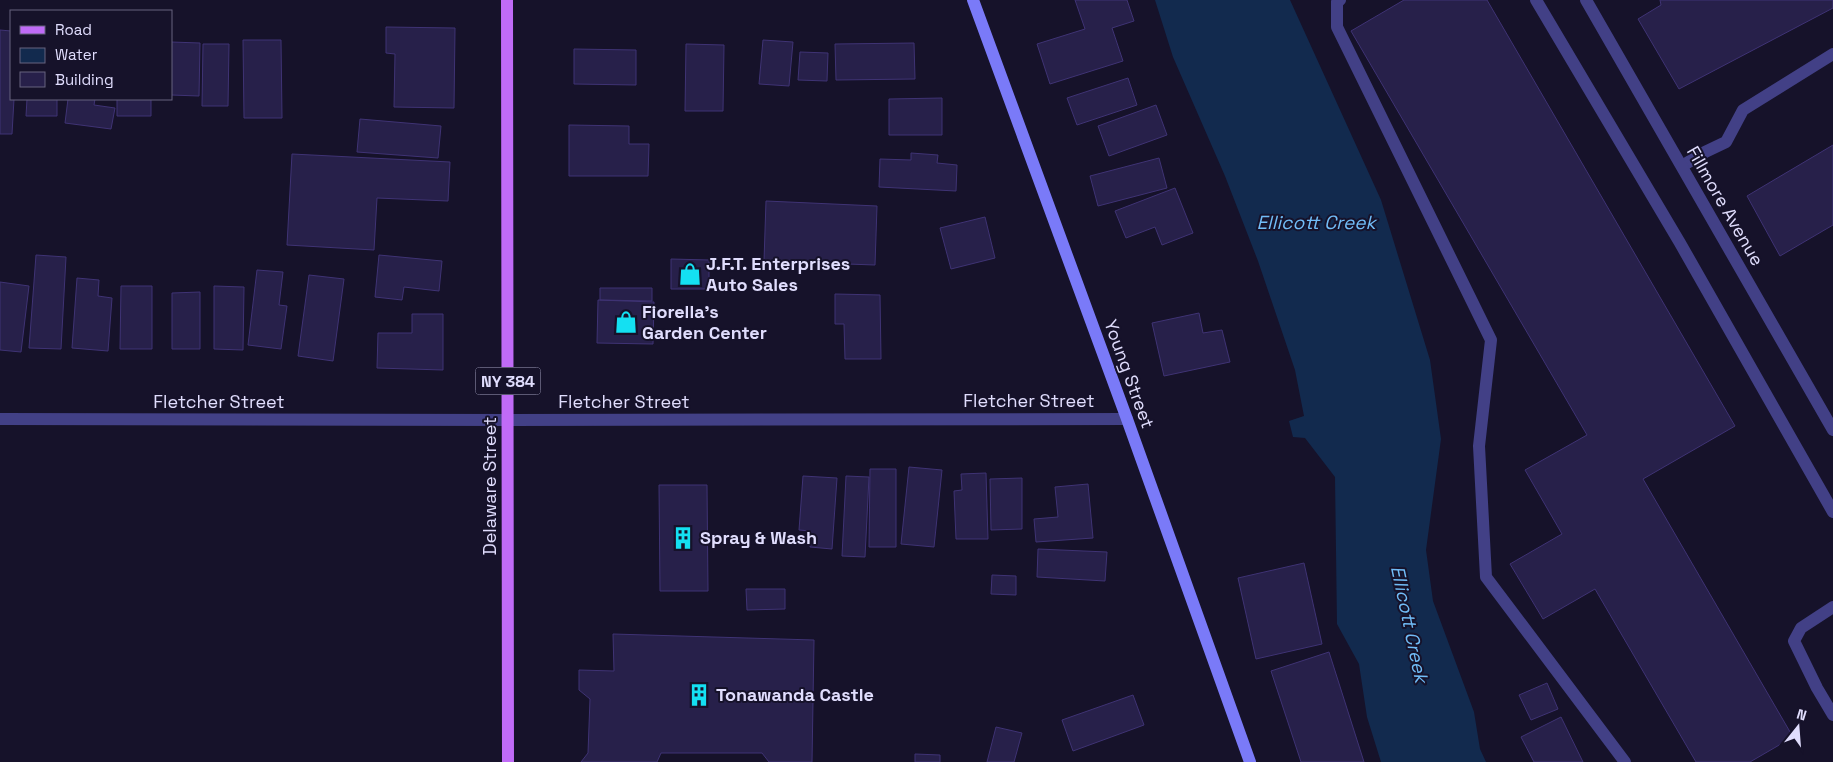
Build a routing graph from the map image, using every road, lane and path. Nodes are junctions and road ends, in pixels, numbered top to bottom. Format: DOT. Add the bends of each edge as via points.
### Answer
graph roads {
  1 [pos="506,0"];
  2 [pos="973,0"];
  3 [pos="1340,0"];
  4 [pos="1536,0"];
  5 [pos="1586,0"];
  6 [pos="1833,54"];
  7 [pos="1682,166"];
  8 [pos="1127,418"];
  9 [pos="0,419"];
  10 [pos="508,420"];
  11 [pos="1833,430"];
  12 [pos="1833,512"];
  13 [pos="1833,607"];
  14 [pos="1833,716"];
  15 [pos="508,762"];
  16 [pos="1250,762"];
  17 [pos="1625,762"];
  1 -- 10 [label="main road, Delaware Street / NY 384"];
  2 -- 8 [label="street, Young Street"];
  3 -- 17 [label="street" via="1337,2 1337,26 1491,340 1479,446 1486,577"];
  4 -- 12 [label="street" via="1680,243"];
  5 -- 7 [label="street, Fillmore Avenue"];
  6 -- 7 [label="street" via="1743,110 1726,142"];
  7 -- 11 [label="street, Fillmore Avenue"];
  8 -- 10 [label="street, Fletcher Street"];
  8 -- 16 [label="street, Young Street"];
  9 -- 10 [label="street, Fletcher Street"];
  10 -- 15 [label="main road, Delaware Street / NY 384"];
  13 -- 14 [label="street" via="1801,628 1794,642"];
}
